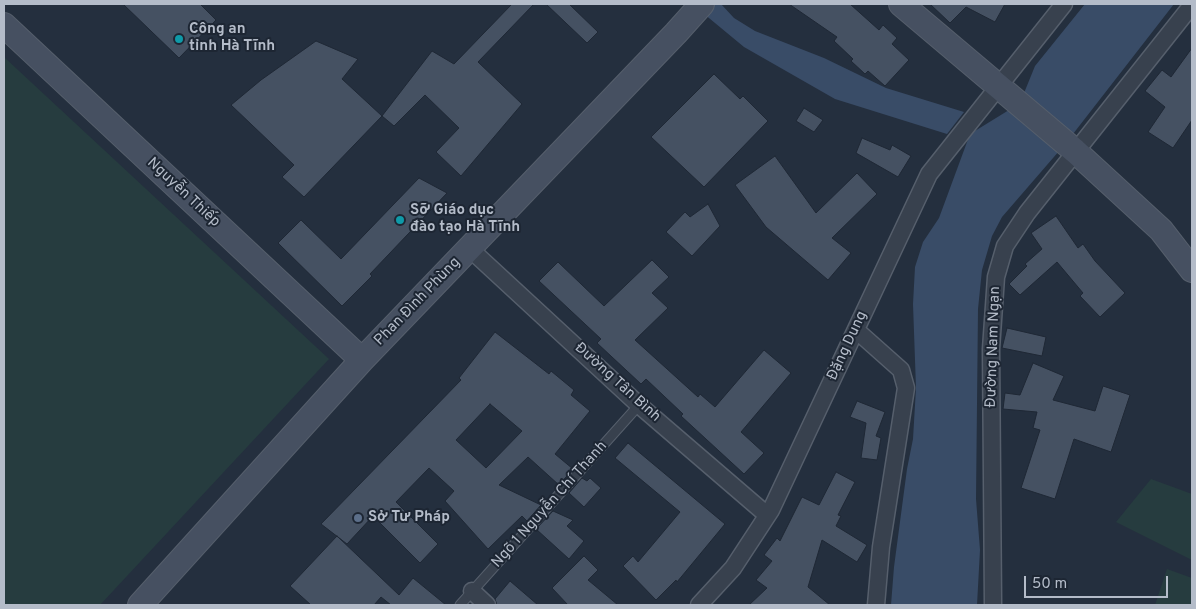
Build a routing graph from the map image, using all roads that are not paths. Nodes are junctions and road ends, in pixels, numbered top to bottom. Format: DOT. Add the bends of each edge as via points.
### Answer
graph roads {
  1 [pos="901,4"];
  2 [pos="1064,4"];
  3 [pos="1192,5"];
  4 [pos="697,8"];
  5 [pos="4,25"];
  6 [pos="998,86"];
  7 [pos="1075,152"];
  8 [pos="1162,230"];
  9 [pos="1192,246"];
  10 [pos="470,248"];
  11 [pos="1192,270"];
  12 [pos="856,330"];
  13 [pos="362,360"];
  14 [pos="639,405"];
  15 [pos="767,515"];
  16 [pos="472,591"];
  17 [pos="140,605"];
  18 [pos="460,605"];
  19 [pos="487,605"];
  20 [pos="699,605"];
  21 [pos="876,605"];
  22 [pos="993,605"];
  1 -- 6 [label="street"];
  2 -- 6 [label="street, Đặng Dung"];
  3 -- 7 [label="street, Đường Nam Ngạn"];
  4 -- 10 [label="street, Phan Đình Phùng"];
  5 -- 13 [label="street, Nguyễn Thiếp"];
  6 -- 7 [label="street"];
  6 -- 12 [label="street, Đặng Dung" via="929,174"];
  7 -- 8 [label="street"];
  7 -- 22 [label="street, Đường Nam Ngạn" via="1005,246 996,277 991,349"];
  8 -- 9 [label="street"];
  8 -- 11 [label="street"];
  10 -- 13 [label="street, Phan Đình Phùng"];
  10 -- 14 [label="street, Đường Tân Bình"];
  12 -- 15 [label="street, Đặng Dung"];
  12 -- 21 [label="street" via="901,370 906,388 881,547"];
  13 -- 17 [label="street, Phan Đình Phùng"];
  14 -- 15 [label="street, Đường Tân Bình"];
  14 -- 16 [label="lane, Ngõ 1 Nguyễn Chí Thanh"];
  15 -- 20 [label="street, Đặng Dung" via="733,568"];
  16 -- 18 [label="lane, Ngõ 1 Nguyễn Chí Thanh"];
  16 -- 19 [label="street"];
}
